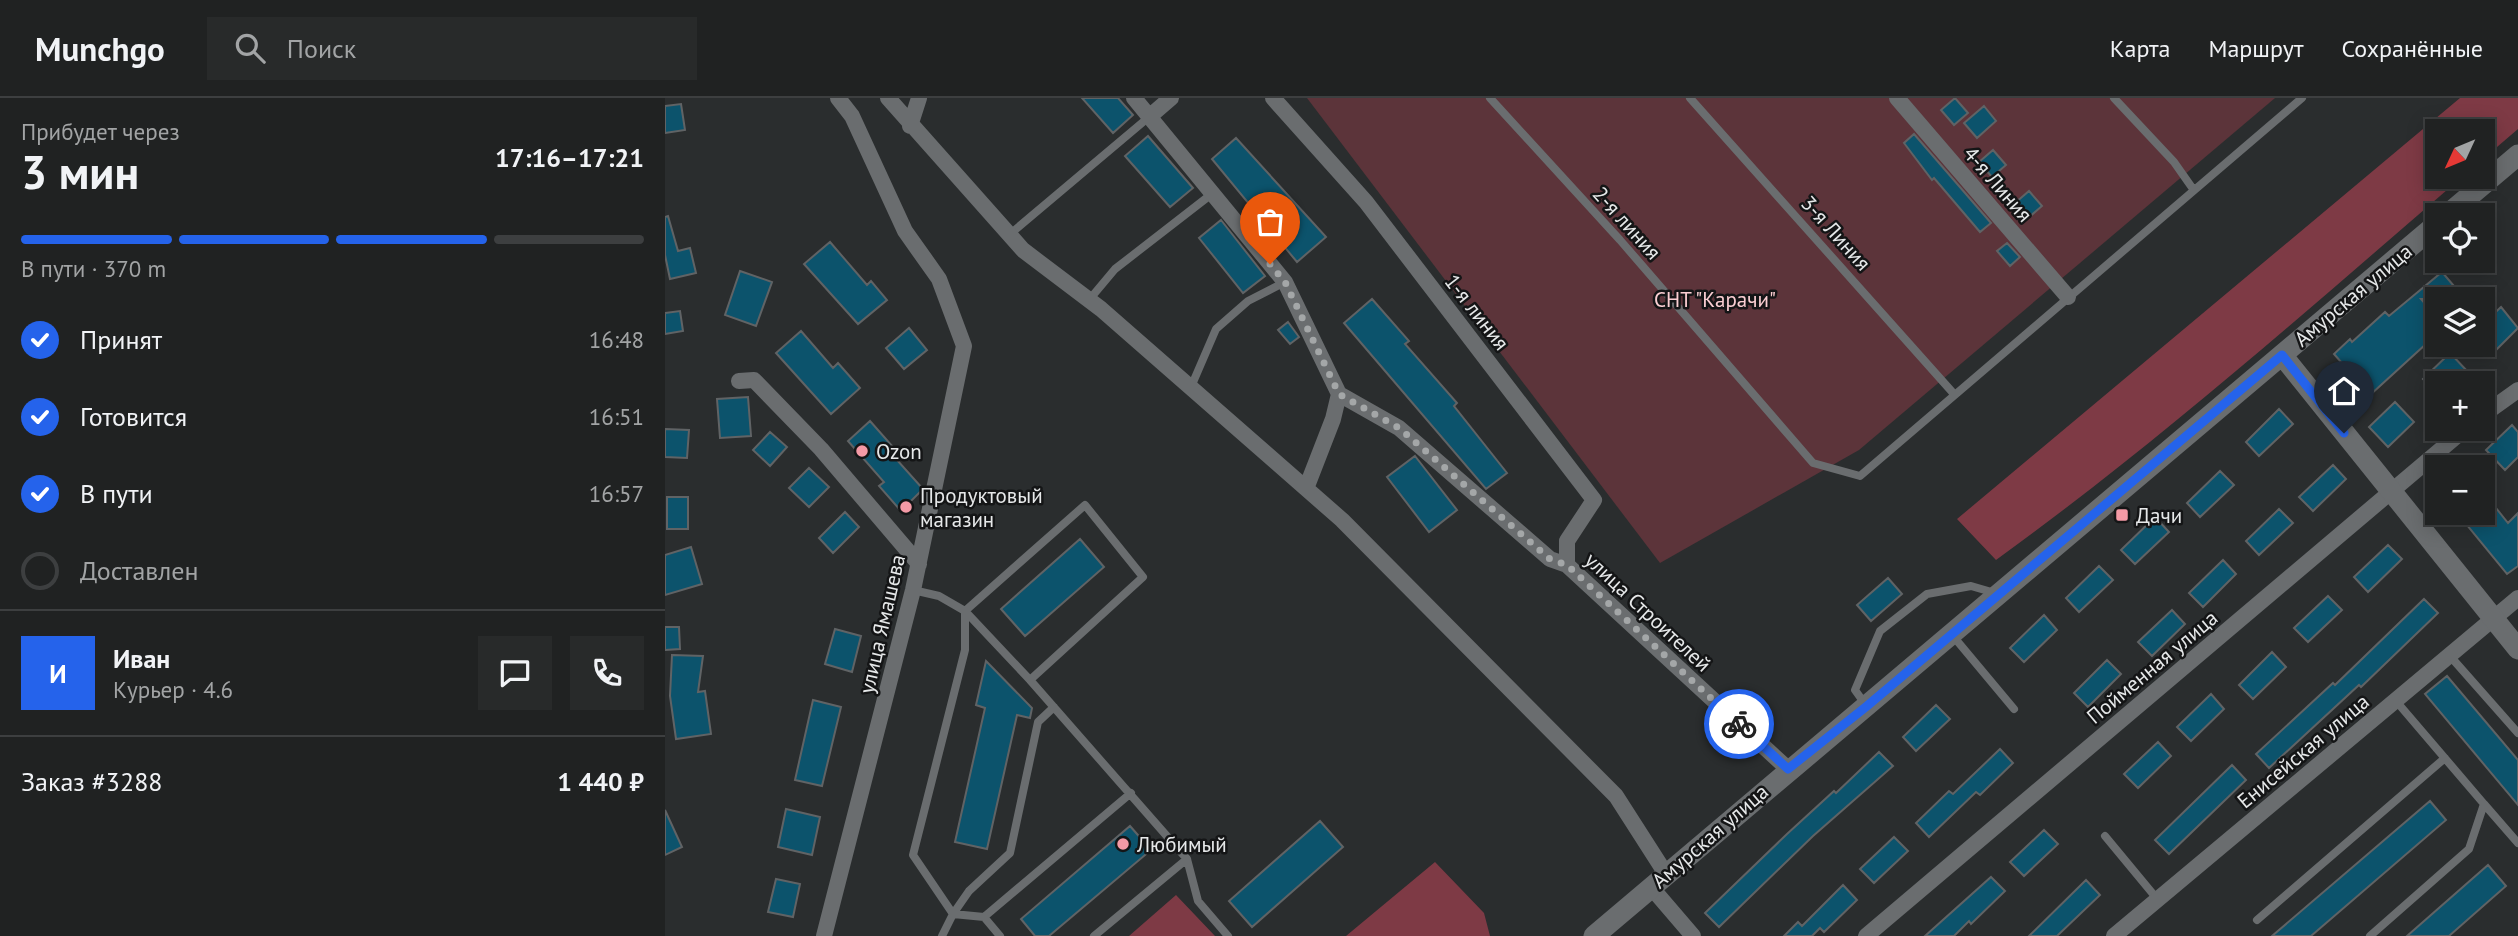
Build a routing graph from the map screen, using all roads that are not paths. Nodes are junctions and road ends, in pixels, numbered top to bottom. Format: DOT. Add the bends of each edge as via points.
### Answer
graph roads {
  1 [pos="838,98"];
  2 [pos="888,98"];
  3 [pos="919,98"];
  4 [pos="1134,98"];
  5 [pos="1171,98"];
  6 [pos="1273,98"];
  7 [pos="1490,98"];
  8 [pos="1690,98"];
  9 [pos="1897,98"];
  10 [pos="2114,98"];
  11 [pos="2302,98"];
  12 [pos="1149,117"];
  13 [pos="910,126"];
  14 [pos="2516,161"];
  15 [pos="2193,189"];
  16 [pos="1213,193"];
  17 [pos="2462,203"];
  18 [pos="2425,234"];
  19 [pos="1009,235"];
  20 [pos="1285,282"];
  21 [pos="2068,297"];
  22 [pos="1089,300"];
  23 [pos="2282,355"];
  24 [pos="740,381"];
  25 [pos="1191,387"];
  26 [pos="2518,390"];
  27 [pos="1339,394"];
  28 [pos="1954,394"];
  29 [pos="2495,406"];
  30 [pos="2451,441"];
  31 [pos="1307,486"];
  32 [pos="2391,491"];
  33 [pos="919,565"];
  34 [pos="1567,565"];
  35 [pos="913,590"];
  36 [pos="1998,594"];
  37 [pos="2518,598"];
  38 [pos="965,611"];
  39 [pos="2493,619"];
  40 [pos="1952,634"];
  41 [pos="2518,649"];
  42 [pos="2450,656"];
  43 [pos="1030,680"];
  44 [pos="2396,701"];
  45 [pos="1867,706"];
  46 [pos="1054,707"];
  47 [pos="2014,709"];
  48 [pos="2518,733"];
  49 [pos="2445,758"];
  50 [pos="1788,769"];
  51 [pos="1131,793"];
  52 [pos="2484,804"];
  53 [pos="2105,836"];
  54 [pos="2518,843"];
  55 [pos="1187,859"];
  56 [pos="1658,881"];
  57 [pos="2158,900"];
  58 [pos="953,914"];
  59 [pos="984,917"];
  60 [pos="2257,920"];
  61 [pos="824,936"];
  62 [pos="942,936"];
  63 [pos="1000,936"];
  64 [pos="1094,936"];
  65 [pos="1228,936"];
  66 [pos="1594,936"];
  67 [pos="1693,936"];
  68 [pos="1865,936"];
  69 [pos="2114,936"];
  70 [pos="2370,936"];
  1 -- 33 [label="street, улица Ямашева" via="852,116 905,231 939,279 964,346"];
  2 -- 13 [label="street"];
  3 -- 13 [label="street"];
  4 -- 12 [label="street"];
  5 -- 12 [label="street"];
  6 -- 34 [label="street, 1-я линия" via="1366,202 1594,500 1567,541"];
  7 -- 28 [label="lane, 2-я линия" via="1813,463 1860,476"];
  8 -- 28 [label="lane, 3-я Линия"];
  9 -- 21 [label="street, 4-я Линия"];
  10 -- 15 [label="lane"];
  11 -- 15 [label="lane"];
  12 -- 16 [label="street"];
  12 -- 19 [label="lane"];
  13 -- 19 [label="street"];
  14 -- 17 [label="street"];
  15 -- 21 [label="lane"];
  16 -- 20 [label="street"];
  16 -- 22 [label="lane" via="1115,269"];
  18 -- 23 [label="street, Амурская улица"];
  19 -- 22 [label="street"];
  20 -- 25 [label="lane" via="1248,301 1216,329"];
  20 -- 27 [label="street"];
  21 -- 28 [label="lane"];
  22 -- 25 [label="street"];
  23 -- 32 [label="street"];
  23 -- 36 [label="street, Амурская улица"];
  24 -- 33 [label="street" via="754,380 821,449"];
  25 -- 31 [label="street"];
  26 -- 29 [label="street"];
  27 -- 31 [label="street"];
  27 -- 34 [label="street, улица Строителей" via="1399,428 1550,559"];
  30 -- 32 [label="street, Пойменная улица"];
  31 -- 56 [label="street" via="1616,796"];
  32 -- 39 [label="street"];
  32 -- 68 [label="street, Пойменная улица"];
  33 -- 35 [label="street, улица Ямашева"];
  34 -- 50 [label="street, улица Строителей"];
  35 -- 38 [label="lane" via="939,596"];
  35 -- 61 [label="street, улица Ямашева"];
  36 -- 40 [label="street, Амурская улица"];
  36 -- 45 [label="lane" via="1971,586 1927,594 1880,631 1855,690"];
  37 -- 39 [label="street, Енисейская улица"];
  38 -- 43 [label="lane"];
  38 -- 43 [label="lane" via="1085,505 1143,577"];
  38 -- 58 [label="lane" via="965,650 913,855"];
  39 -- 41 [label="street"];
  39 -- 42 [label="street, Енисейская улица"];
  40 -- 45 [label="street, Амурская улица"];
  40 -- 47 [label="lane"];
  42 -- 44 [label="street, Енисейская улица"];
  42 -- 48 [label="lane"];
  43 -- 46 [label="lane"];
  44 -- 49 [label="lane"];
  44 -- 57 [label="street, Енисейская улица"];
  45 -- 50 [label="street, Амурская улица"];
  46 -- 51 [label="lane"];
  46 -- 58 [label="lane" via="1038,722 1010,853 969,891"];
  49 -- 52 [label="lane"];
  49 -- 60 [label="lane"];
  50 -- 56 [label="street, Амурская улица"];
  51 -- 55 [label="lane"];
  51 -- 59 [label="lane"];
  52 -- 54 [label="lane"];
  52 -- 70 [label="lane" via="2469,849"];
  53 -- 57 [label="lane"];
  55 -- 64 [label="lane"];
  55 -- 65 [label="lane" via="1198,901"];
  56 -- 66 [label="street, Амурская улица"];
  56 -- 67 [label="street"];
  57 -- 69 [label="street, Енисейская улица"];
  58 -- 59 [label="lane"];
  58 -- 62 [label="lane"];
  59 -- 63 [label="lane"];
}
